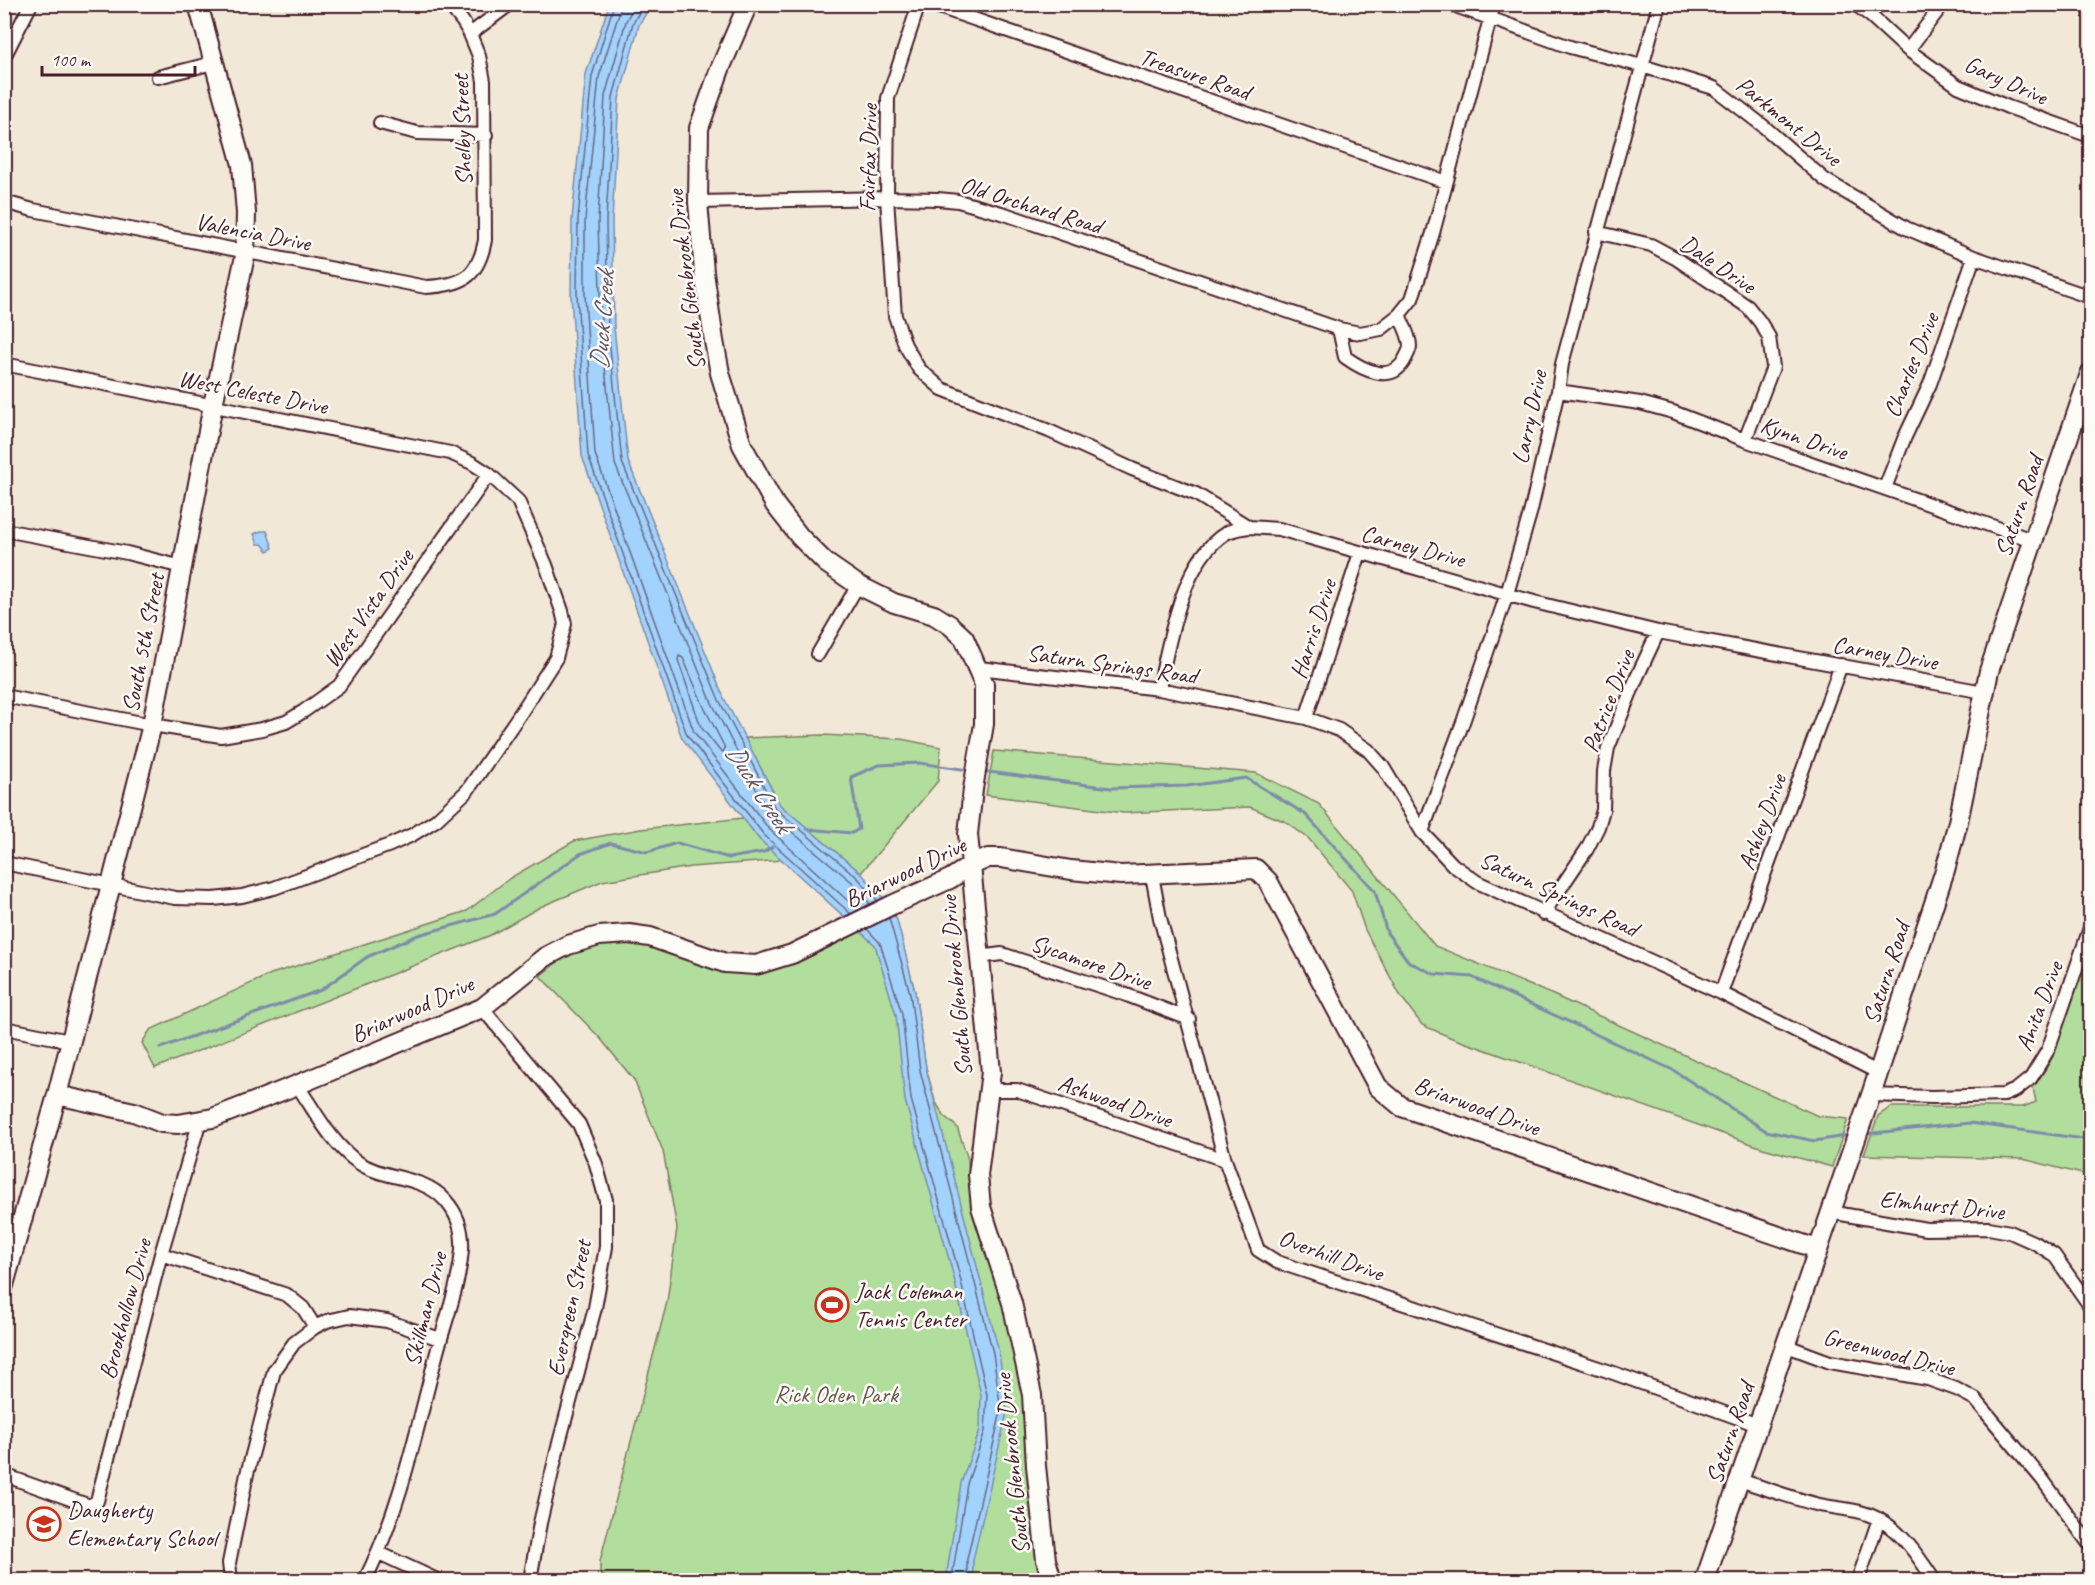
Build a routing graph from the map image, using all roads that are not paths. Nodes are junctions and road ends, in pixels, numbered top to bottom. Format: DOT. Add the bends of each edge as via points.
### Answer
graph roads {
  1 [pos="31,4"];
  2 [pos="198,4"];
  3 [pos="510,4"];
  4 [pos="748,4"];
  5 [pos="919,4"];
  6 [pos="930,4"];
  7 [pos="1450,4"];
  8 [pos="1494,4"];
  9 [pos="1659,4"];
  10 [pos="1855,4"];
  11 [pos="1943,4"];
  12 [pos="454,6"];
  13 [pos="1490,18"];
  14 [pos="470,34"];
  15 [pos="1908,50"];
  16 [pos="4,57"];
  17 [pos="213,63"];
  18 [pos="1642,66"];
  19 [pos="158,77"];
  20 [pos="380,123"];
  21 [pos="486,135"];
  22 [pos="2091,136"];
  23 [pos="1446,182"];
  24 [pos="887,198"];
  25 [pos="4,202"];
  26 [pos="698,202"];
  27 [pos="1596,232"];
  28 [pos="245,253"];
  29 [pos="482,256"];
  30 [pos="1974,257"];
  31 [pos="2091,297"];
  32 [pos="1399,315"];
  33 [pos="895,316"];
  34 [pos="1339,329"];
  35 [pos="4,363"];
  36 [pos="2091,374"];
  37 [pos="1558,391"];
  38 [pos="213,405"];
  39 [pos="1745,440"];
  40 [pos="489,474"];
  41 [pos="1885,488"];
  42 [pos="1249,526"];
  43 [pos="4,530"];
  44 [pos="2032,540"];
  45 [pos="1359,554"];
  46 [pos="182,567"];
  47 [pos="858,585"];
  48 [pos="1508,594"];
  49 [pos="1658,632"];
  50 [pos="818,654"];
  51 [pos="1841,665"];
  52 [pos="979,668"];
  53 [pos="1159,689"];
  54 [pos="1984,693"];
  55 [pos="4,696"];
  56 [pos="1306,718"];
  57 [pos="152,725"];
  58 [pos="1422,832"];
  59 [pos="4,863"];
  60 [pos="970,866"];
  61 [pos="1152,875"];
  62 [pos="111,884"];
  63 [pos="1543,914"];
  64 [pos="2091,928"];
  65 [pos="978,957"];
  66 [pos="1721,993"];
  67 [pos="482,1008"];
  68 [pos="1189,1019"];
  69 [pos="4,1028"];
  70 [pos="70,1041"];
  71 [pos="1879,1072"];
  72 [pos="297,1085"];
  73 [pos="989,1090"];
  74 [pos="57,1095"];
  75 [pos="1871,1095"];
  76 [pos="200,1120"];
  77 [pos="1226,1160"];
  78 [pos="1830,1212"];
  79 [pos="1817,1249"];
  80 [pos="161,1254"];
  81 [pos="4,1285"];
  82 [pos="2091,1306"];
  83 [pos="315,1327"];
  84 [pos="440,1339"];
  85 [pos="1786,1346"];
  86 [pos="1758,1425"];
  87 [pos="4,1475"];
  88 [pos="1740,1480"];
  89 [pos="1879,1519"];
  90 [pos="2091,1545"];
  91 [pos="379,1553"];
  92 [pos="231,1581"];
  93 [pos="365,1581"];
  94 [pos="437,1581"];
  95 [pos="530,1581"];
  96 [pos="1052,1581"];
  97 [pos="1705,1581"];
  98 [pos="1858,1581"];
  99 [pos="1934,1581"];
  1 -- 16 [label="street"];
  2 -- 17 [label="street, South 5th Street"];
  3 -- 14 [label="street"];
  4 -- 26 [label="street, South Glenbrook Drive" via="699,128"];
  5 -- 24 [label="street, Fairfax Drive" via="888,98"];
  6 -- 23 [label="street, Treasure Road"];
  7 -- 13 [label="street, Parkmont Drive"];
  8 -- 13 [label="street, Old Orchard Road"];
  9 -- 18 [label="street, Larry Drive"];
  10 -- 15 [label="street, Gary Drive"];
  11 -- 15 [label="street"];
  12 -- 14 [label="street, Shelby Street"];
  13 -- 18 [label="street, Parkmont Drive" via="1570,47"];
  13 -- 23 [label="street, Old Orchard Road"];
  14 -- 21 [label="street, Shelby Street" via="484,81"];
  15 -- 22 [label="street, Gary Drive" via="1958,86"];
  17 -- 19 [label="street"];
  17 -- 28 [label="street, South 5th Street" via="242,165"];
  18 -- 27 [label="street, Larry Drive"];
  18 -- 30 [label="street, Parkmont Drive" via="1714,88 1825,180 1906,228"];
  20 -- 21 [label="street" via="417,133"];
  21 -- 29 [label="street, Shelby Street"];
  23 -- 32 [label="street, Old Orchard Road" via="1412,299"];
  24 -- 26 [label="street, Old Orchard Road"];
  24 -- 33 [label="street, Fairfax Drive"];
  24 -- 34 [label="street, Old Orchard Road" via="957,201 1005,214"];
  25 -- 28 [label="street, Valencia Drive"];
  26 -- 47 [label="street, South Glenbrook Drive" via="714,341 742,445 775,505 800,537 826,563"];
  27 -- 37 [label="street, Larry Drive"];
  27 -- 39 [label="street, Dale Drive" via="1651,245 1677,259 1748,307 1760,322 1768,337 1773,367"];
  28 -- 29 [label="street, Valencia Drive" via="426,287 451,285 472,274"];
  28 -- 38 [label="street, South 5th Street"];
  30 -- 31 [label="street, Parkmont Drive"];
  30 -- 41 [label="street, Charles Drive" via="1930,384"];
  32 -- 34 [label="street, Old Orchard Road" via="1381,329 1360,333"];
  32 -- 34 [label="street" via="1411,348 1392,373 1375,374 1345,357"];
  33 -- 42 [label="street, Carney Drive" via="919,369 942,389 1196,494"];
  35 -- 38 [label="street, West Celeste Drive"];
  36 -- 44 [label="street, Saturn Road"];
  37 -- 39 [label="street, Kynn Drive" via="1640,403"];
  37 -- 48 [label="street, Larry Drive"];
  38 -- 40 [label="street, West Celeste Drive" via="450,453"];
  38 -- 46 [label="street, South 5th Street"];
  39 -- 41 [label="street, Kynn Drive"];
  40 -- 57 [label="street, West Vista Drive" via="339,686 286,722 262,729 221,736"];
  40 -- 62 [label="street, West Celeste Drive" via="518,501 546,565 565,624 556,658 467,791 436,820 411,835 274,888 213,899 175,898"];
  41 -- 44 [label="street, Kynn Drive"];
  42 -- 45 [label="street, Carney Drive" via="1280,529"];
  42 -- 53 [label="street" via="1228,531 1200,560 1172,628"];
  43 -- 46 [label="street"];
  44 -- 54 [label="street, Saturn Road"];
  45 -- 48 [label="street, Carney Drive"];
  45 -- 56 [label="street, Harris Drive"];
  46 -- 57 [label="street, South 5th Street"];
  47 -- 50 [label="street"];
  47 -- 52 [label="street, South Glenbrook Drive" via="950,625 964,638"];
  48 -- 49 [label="street, Carney Drive"];
  48 -- 58 [label="street, Larry Drive"];
  49 -- 51 [label="street, Carney Drive"];
  49 -- 63 [label="street, Patrice Drive" via="1608,748 1598,827"];
  51 -- 54 [label="street, Carney Drive"];
  51 -- 66 [label="street, Ashley Drive"];
  52 -- 53 [label="street, Saturn Springs Road"];
  52 -- 60 [label="street, South Glenbrook Drive" via="984,684 984,724 972,791"];
  53 -- 56 [label="street, Saturn Springs Road"];
  54 -- 71 [label="street, Saturn Road" via="1956,831"];
  55 -- 57 [label="street, West Vista Drive"];
  56 -- 58 [label="street, Saturn Springs Road" via="1340,730 1368,750 1383,767"];
  57 -- 62 [label="street, South 5th Street"];
  58 -- 63 [label="street, Saturn Springs Road" via="1453,865 1477,882"];
  59 -- 62 [label="street, West Celeste Drive"];
  60 -- 61 [label="street, Briarwood Drive" via="988,858 1001,858 1071,870"];
  60 -- 65 [label="street, South Glenbrook Drive"];
  60 -- 67 [label="street, Briarwood Drive" via="792,954 756,965 724,963 650,937 629,934 599,936 567,945 545,957"];
  61 -- 68 [label="street, Overhill Drive"];
  61 -- 79 [label="street, Briarwood Drive" via="1256,868 1268,880 1378,1087 1402,1107"];
  62 -- 70 [label="street, South 5th Street"];
  63 -- 66 [label="street, Saturn Springs Road"];
  64 -- 75 [label="street, Anita Drive" via="2048,1050 2031,1077 2016,1090 2004,1095"];
  65 -- 68 [label="street, Sycamore Drive" via="1002,954"];
  65 -- 73 [label="street, South Glenbrook Drive" via="991,1071"];
  66 -- 71 [label="street, Saturn Springs Road"];
  67 -- 72 [label="street, Briarwood Drive"];
  67 -- 95 [label="street, Evergreen Street" via="579,1124 606,1200 606,1247 595,1308 559,1443"];
  68 -- 77 [label="street, Overhill Drive"];
  69 -- 70 [label="street"];
  70 -- 74 [label="street, South 5th Street"];
  71 -- 75 [label="street, Saturn Road"];
  72 -- 76 [label="street, Briarwood Drive"];
  72 -- 84 [label="street, Skillman Drive" via="349,1155 360,1164 426,1187 444,1199 459,1219 462,1249 457,1284"];
  73 -- 77 [label="street, Ashwood Drive" via="1017,1090"];
  73 -- 96 [label="street, South Glenbrook Drive" via="978,1175 981,1207 1012,1303 1032,1395 1043,1537"];
  74 -- 76 [label="street, Briarwood Drive" via="134,1112 162,1123"];
  74 -- 81 [label="street, South 5th Street"];
  75 -- 78 [label="street, Saturn Road"];
  76 -- 80 [label="street, Brookhollow Drive"];
  77 -- 86 [label="street, Overhill Drive" via="1258,1250 1277,1262 1608,1371"];
  78 -- 79 [label="street, Saturn Road"];
  78 -- 82 [label="street, Elmhurst Drive" via="1926,1229 1989,1227 2010,1232 2054,1256"];
  79 -- 85 [label="street, Saturn Road"];
  80 -- 83 [label="street" via="287,1294 303,1308"];
  80 -- 87 [label="street, Brookhollow Drive" via="97,1501 90,1506"];
  83 -- 84 [label="street" via="349,1316 387,1321"];
  83 -- 92 [label="street" via="294,1343 274,1371 229,1563"];
  84 -- 91 [label="street, Skillman Drive"];
  85 -- 86 [label="street, Saturn Road"];
  85 -- 90 [label="street, Greenwood Drive" via="1830,1362 1928,1379 1975,1399"];
  86 -- 88 [label="street, Saturn Road"];
  88 -- 89 [label="street"];
  88 -- 97 [label="street, Saturn Road"];
  89 -- 98 [label="street"];
  89 -- 99 [label="street" via="1895,1531"];
  91 -- 93 [label="street, Skillman Drive"];
  91 -- 94 [label="street"];
}
